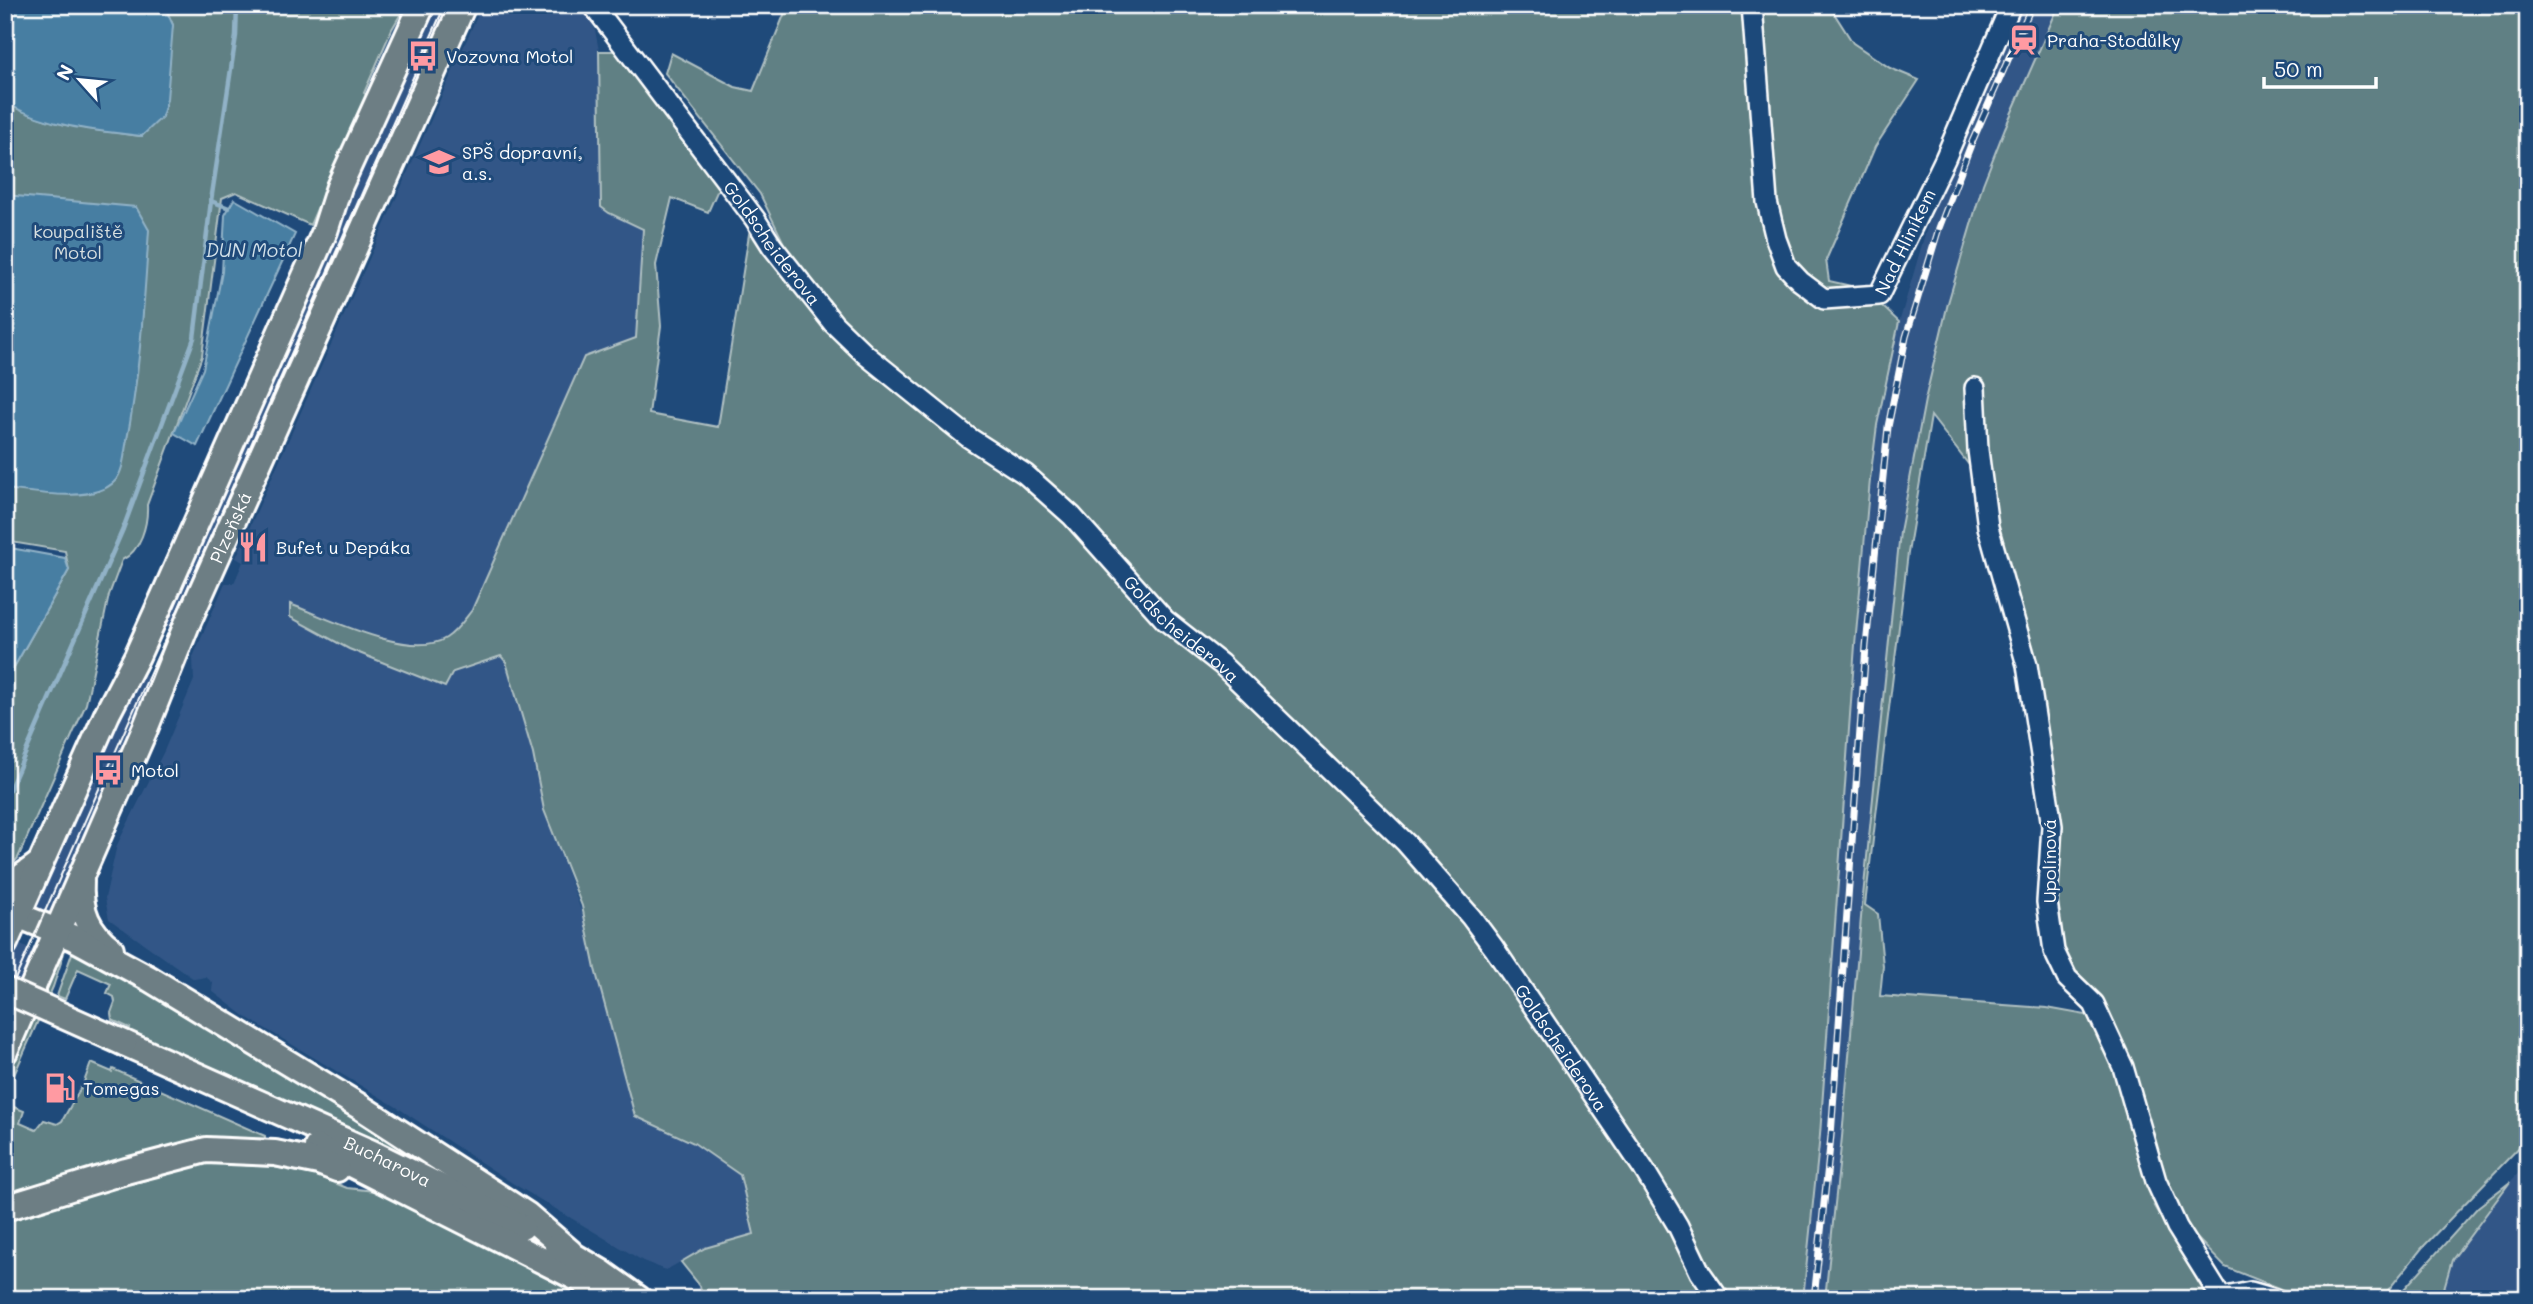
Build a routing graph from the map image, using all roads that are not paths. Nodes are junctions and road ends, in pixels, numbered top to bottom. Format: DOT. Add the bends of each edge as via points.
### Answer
graph roads {
  1 [pos="422,5"];
  2 [pos="463,5"];
  3 [pos="593,5"];
  4 [pos="1752,5"];
  5 [pos="2011,5"];
  6 [pos="1975,388"];
  7 [pos="41,863"];
  8 [pos="82,873"];
  9 [pos="5,889"];
  10 [pos="11,913"];
  11 [pos="57,932"];
  12 [pos="5,943"];
  13 [pos="150,979"];
  14 [pos="5,990"];
  15 [pos="5,1009"];
  16 [pos="121,1050"];
  17 [pos="5,1052"];
  18 [pos="379,1178"];
  19 [pos="5,1208"];
  20 [pos="570,1252"];
  21 [pos="2222,1298"];
  22 [pos="610,1299"];
  23 [pos="639,1299"];
  24 [pos="1718,1299"];
  25 [pos="2275,1299"];
  1 -- 7 [label="main road, Plzeňská" via="170,583"];
  2 -- 8 [label="main road, Plzeňská" via="215,560"];
  3 -- 24 [label="street, Goldscheiderova" via="833,323 890,377 1025,474 1072,516 1165,620 1221,664 1346,783 1463,908 1643,1168"];
  4 -- 5 [label="street, Nad Hliníkem" via="1767,202 1776,239 1786,266 1824,299 1879,295 1945,159"];
  6 -- 21 [label="street, Upolínová" via="1988,527 2027,665 2052,826 2047,902 2054,951 2067,978 2097,1010 2123,1067 2156,1181 2177,1227"];
  7 -- 9 [label="main road"];
  7 -- 10 [label="main road, Plzeňská"];
  8 -- 11 [label="main road, Plzeňská"];
  8 -- 13 [label="main road" via="80,901 88,926"];
  10 -- 11 [label="main road"];
  10 -- 12 [label="main road, Plzeňská"];
  11 -- 13 [label="main road"];
  11 -- 17 [label="main road, Plzeňská"];
  13 -- 20 [label="main road" via="481,1184"];
  14 -- 16 [label="main road, bridge"];
  15 -- 16 [label="main road"];
  16 -- 18 [label="main road, Bucharova"];
  16 -- 20 [label="main road, Bucharova" via="372,1153"];
  18 -- 19 [label="main road" via="275,1153 206,1150"];
  18 -- 22 [label="main road, Bucharova"];
  20 -- 23 [label="main road, Bucharova"];
  21 -- 25 [label="street" via="2251,1292"];
}
